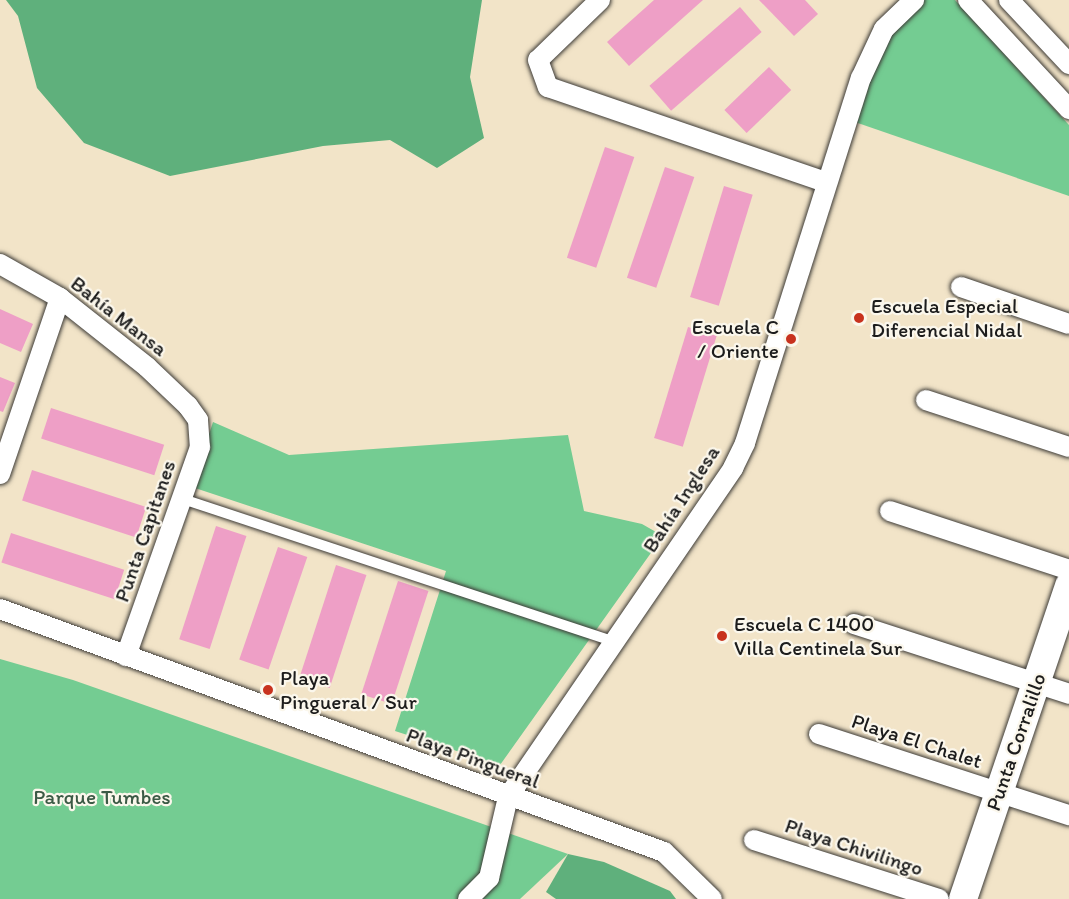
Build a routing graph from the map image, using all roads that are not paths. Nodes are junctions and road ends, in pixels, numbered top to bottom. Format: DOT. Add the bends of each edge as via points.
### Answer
graph roads {
  1 [pos="600,0"];
  2 [pos="914,0"];
  3 [pos="968,0"];
  4 [pos="1009,0"];
  5 [pos="1069,64"];
  6 [pos="1069,109"];
  7 [pos="826,182"];
  8 [pos="0,264"];
  9 [pos="961,287"];
  10 [pos="60,298"];
  11 [pos="1069,324"];
  12 [pos="926,400"];
  13 [pos="198,420"];
  14 [pos="1069,447"];
  15 [pos="0,474"];
  16 [pos="183,500"];
  17 [pos="890,510"];
  18 [pos="1069,570"];
  19 [pos="1069,585"];
  20 [pos="0,609"];
  21 [pos="854,624"];
  22 [pos="615,642"];
  23 [pos="126,656"];
  24 [pos="1036,683"];
  25 [pos="1069,694"];
  26 [pos="819,734"];
  27 [pos="999,793"];
  28 [pos="508,797"];
  29 [pos="1069,815"];
  30 [pos="754,840"];
  31 [pos="468,899"];
  32 [pos="712,899"];
  33 [pos="939,899"];
  34 [pos="963,899"];
  1 -- 7 [label="street" via="538,60 548,87"];
  2 -- 7 [label="street, Bahía Inglesa" via="884,29 874,47"];
  3 -- 6 [label="street"];
  4 -- 5 [label="street"];
  7 -- 22 [label="street, Bahía Inglesa" via="745,443 728,476"];
  8 -- 10 [label="street, Bahía Mansa"];
  9 -- 11 [label="street"];
  10 -- 13 [label="street, Bahía Mansa" via="147,367"];
  10 -- 15 [label="street"];
  12 -- 14 [label="street"];
  13 -- 16 [label="street, Punta Capitanes" via="200,447"];
  16 -- 22 [label="lane"];
  16 -- 23 [label="street, Punta Capitanes"];
  17 -- 18 [label="street"];
  19 -- 24 [label="street, Punta Corralillo"];
  20 -- 23 [label="street, Playa Pingueral"];
  21 -- 24 [label="street"];
  22 -- 28 [label="street, Bahía Inglesa"];
  23 -- 28 [label="street, Playa Pingueral"];
  24 -- 25 [label="street"];
  24 -- 27 [label="street, Punta Corralillo"];
  26 -- 27 [label="street, Playa El Chalet"];
  27 -- 29 [label="street, Playa El Chalet"];
  27 -- 34 [label="street, Punta Corralillo"];
  28 -- 31 [label="street" via="489,878"];
  28 -- 32 [label="street, Playa Pingueral" via="664,852"];
  30 -- 33 [label="street, Playa Chivilingo"];
}
